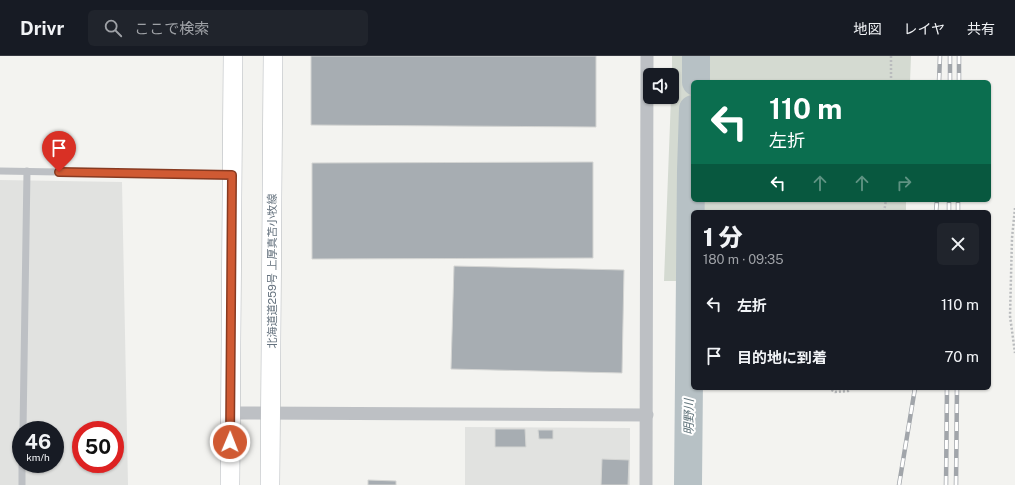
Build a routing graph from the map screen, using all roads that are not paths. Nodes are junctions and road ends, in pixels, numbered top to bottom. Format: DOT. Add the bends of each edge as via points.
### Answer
graph roads {
  1 [pos="233,56"];
  2 [pos="273,56"];
  3 [pos="647,56"];
  4 [pos="0,171"];
  5 [pos="27,171"];
  6 [pos="232,175"];
  7 [pos="271,412"];
  8 [pos="231,413"];
  9 [pos="647,415"];
  10 [pos="23,421"];
  11 [pos="22,473"];
  12 [pos="22,485"];
  13 [pos="230,485"];
  14 [pos="270,485"];
  15 [pos="646,485"];
  1 -- 6 [label="main road"];
  2 -- 7 [label="main road, 北海道道259号 上厚真苫小牧線"];
  3 -- 9 [label="street"];
  4 -- 5 [label="lane"];
  5 -- 6 [label="lane"];
  5 -- 10 [label="lane"];
  6 -- 8 [label="main road"];
  7 -- 8 [label="street"];
  7 -- 9 [label="street"];
  7 -- 14 [label="main road, 北海道道259号 上厚真苫小牧線"];
  8 -- 13 [label="main road"];
  9 -- 15 [label="street"];
  11 -- 12 [label="lane"];
}
